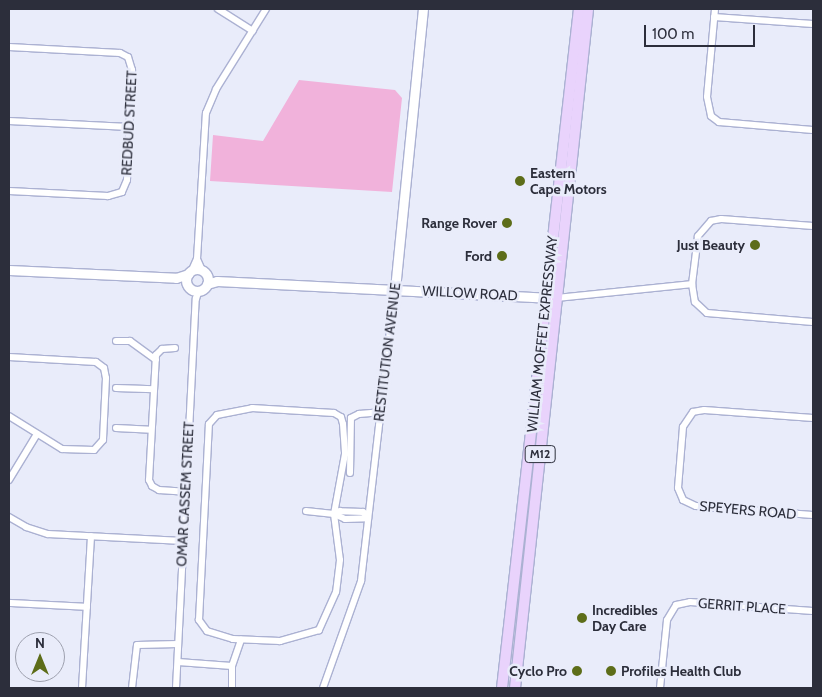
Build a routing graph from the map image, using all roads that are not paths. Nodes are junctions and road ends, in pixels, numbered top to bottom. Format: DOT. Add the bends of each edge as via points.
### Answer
graph roads {
  1 [pos="218,9"];
  2 [pos="266,9"];
  3 [pos="423,9"];
  4 [pos="579,9"];
  5 [pos="588,9"];
  6 [pos="715,9"];
  7 [pos="714,17"];
  8 [pos="813,24"];
  9 [pos="253,30"];
  10 [pos="9,47"];
  11 [pos="9,121"];
  12 [pos="129,128"];
  13 [pos="813,130"];
  14 [pos="9,191"];
  15 [pos="813,226"];
  16 [pos="198,260"];
  17 [pos="9,270"];
  18 [pos="190,272"];
  19 [pos="206,277"];
  20 [pos="176,278"];
  21 [pos="692,284"];
  22 [pos="395,289"];
  23 [pos="194,291"];
  24 [pos="545,297"];
  25 [pos="557,298"];
  26 [pos="813,322"];
  27 [pos="116,341"];
  28 [pos="175,348"];
  29 [pos="9,357"];
  30 [pos="156,360"];
  31 [pos="116,388"];
  32 [pos="154,390"];
  33 [pos="380,412"];
  34 [pos="9,416"];
  35 [pos="813,418"];
  36 [pos="116,428"];
  37 [pos="151,430"];
  38 [pos="37,434"];
  39 [pos="350,473"];
  40 [pos="9,480"];
  41 [pos="186,492"];
  42 [pos="306,512"];
  43 [pos="334,514"];
  44 [pos="813,515"];
  45 [pos="9,517"];
  46 [pos="368,518"];
  47 [pos="91,536"];
  48 [pos="183,541"];
  49 [pos="9,602"];
  50 [pos="87,607"];
  51 [pos="813,611"];
  52 [pos="241,640"];
  53 [pos="178,644"];
  54 [pos="178,662"];
  55 [pos="232,666"];
  56 [pos="82,688"];
  57 [pos="132,688"];
  58 [pos="176,688"];
  59 [pos="232,688"];
  60 [pos="322,688"];
  61 [pos="502,688"];
  62 [pos="515,688"];
  63 [pos="660,688"];
  1 -- 9 [label="street"];
  2 -- 9 [label="street"];
  3 -- 22 [label="street, RESTITUTION AVENUE"];
  4 -- 24 [label="main road, WILLIAM MOFFET EXPRESSWAY / M12"];
  5 -- 25 [label="main road, WILLIAM MOFFET EXPRESSWAY / M12"];
  6 -- 7 [label="street"];
  7 -- 8 [label="street"];
  7 -- 13 [label="street" via="707,97 711,116 719,122"];
  9 -- 16 [label="street" via="216,89 206,113"];
  10 -- 12 [label="street, REDBUD STREET" via="120,53 130,60"];
  11 -- 12 [label="street"];
  12 -- 14 [label="street, REDBUD STREET" via="126,184 119,194"];
  15 -- 21 [label="street" via="711,221 698,236"];
  16 -- 18 [label="street"];
  16 -- 19 [label="street"];
  17 -- 20 [label="street"];
  18 -- 19 [label="street"];
  18 -- 20 [label="street"];
  18 -- 23 [label="street"];
  19 -- 22 [label="street, WILLOW ROAD" via="217,281"];
  19 -- 23 [label="street"];
  20 -- 23 [label="street"];
  21 -- 25 [label="street, WILLOW ROAD"];
  21 -- 26 [label="street" via="695,302 707,313"];
  22 -- 24 [label="street, WILLOW ROAD"];
  22 -- 33 [label="street, RESTITUTION AVENUE"];
  23 -- 41 [label="street, OMAR CASSEM STREET"];
  24 -- 25 [label="street, WILLOW ROAD"];
  24 -- 61 [label="main road, WILLIAM MOFFET EXPRESSWAY / M12"];
  25 -- 62 [label="main road, WILLIAM MOFFET EXPRESSWAY / M12"];
  27 -- 30 [label="street" via="130,341"];
  28 -- 30 [label="street" via="159,351"];
  29 -- 38 [label="street" via="96,362 106,371 103,440 98,448 87,452 67,450"];
  30 -- 32 [label="street"];
  31 -- 32 [label="street"];
  32 -- 37 [label="street"];
  33 -- 39 [label="street" via="351,418"];
  33 -- 46 [label="street, RESTITUTION AVENUE"];
  34 -- 38 [label="street"];
  35 -- 44 [label="street, SPEYERS ROAD" via="704,410 690,414 682,427 678,488 687,503"];
  36 -- 37 [label="street"];
  37 -- 41 [label="street" via="150,484 159,490"];
  38 -- 40 [label="street"];
  41 -- 48 [label="street, OMAR CASSEM STREET"];
  42 -- 43 [label="street"];
  43 -- 46 [label="street" via="345,519"];
  43 -- 52 [label="street" via="340,548 338,585 321,627 314,633 280,641"];
  43 -- 52 [label="street" via="345,448 341,417 334,413 252,408 217,415 209,424 199,620 207,631"];
  45 -- 47 [label="street" via="41,533"];
  46 -- 60 [label="street, RESTITUTION AVENUE" via="359,592"];
  47 -- 48 [label="street"];
  47 -- 50 [label="street"];
  48 -- 53 [label="street, OMAR CASSEM STREET"];
  49 -- 50 [label="street"];
  50 -- 56 [label="street"];
  51 -- 63 [label="street, GERRIT PLACE" via="690,602 673,607 667,620"];
  52 -- 55 [label="street"];
  53 -- 54 [label="street, OMAR CASSEM STREET"];
  53 -- 57 [label="street" via="136,645"];
  54 -- 55 [label="street"];
  54 -- 58 [label="street, OMAR CASSEM STREET"];
  55 -- 59 [label="street"];
}
